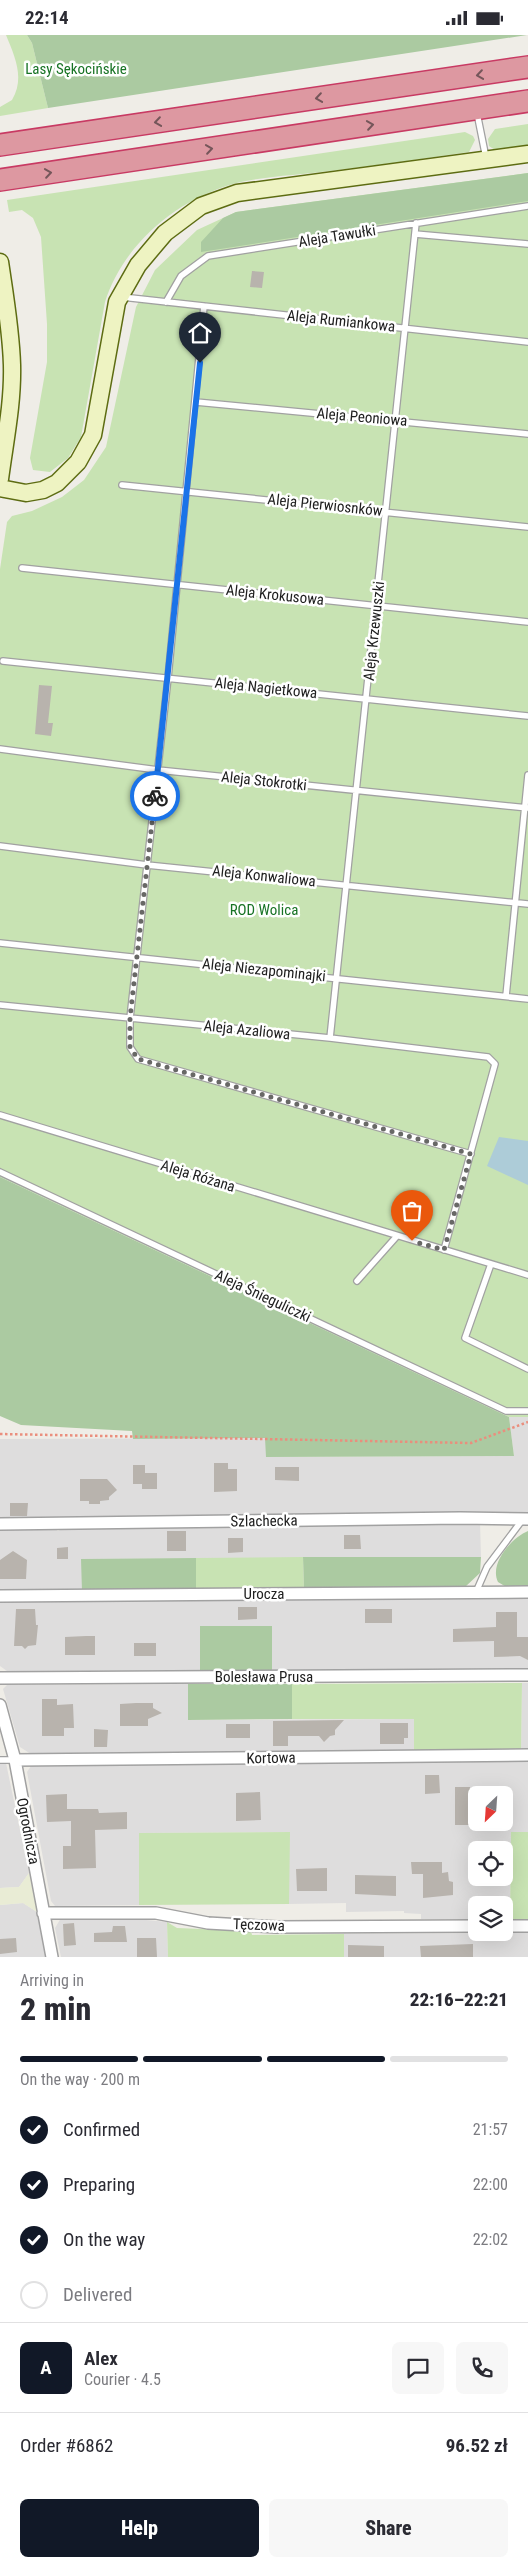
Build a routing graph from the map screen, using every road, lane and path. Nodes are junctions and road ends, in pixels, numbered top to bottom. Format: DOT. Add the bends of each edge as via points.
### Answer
graph roads {
  1 [pos="528,67"];
  2 [pos="528,101"];
  3 [pos="476,109"];
  4 [pos="0,145"];
  5 [pos="528,154"];
  6 [pos="486,160"];
  7 [pos="0,180"];
  8 [pos="528,206"];
  9 [pos="416,223"];
  10 [pos="415,233"];
  11 [pos="528,244"];
  12 [pos="0,262"];
  13 [pos="120,296"];
  14 [pos="166,302"];
  15 [pos="204,306"];
  16 [pos="406,329"];
  17 [pos="528,342"];
  18 [pos="196,402"];
  19 [pos="396,420"];
  20 [pos="528,434"];
  21 [pos="0,479"];
  22 [pos="122,485"];
  23 [pos="0,488"];
  24 [pos="187,491"];
  25 [pos="386,511"];
  26 [pos="528,527"];
  27 [pos="22,568"];
  28 [pos="177,585"];
  29 [pos="377,605"];
  30 [pos="528,622"];
  31 [pos="3,661"];
  32 [pos="168,678"];
  33 [pos="367,699"];
  34 [pos="528,716"];
  35 [pos="0,749"];
  36 [pos="158,770"];
  37 [pos="528,775"];
  38 [pos="357,791"];
  39 [pos="526,808"];
  40 [pos="0,846"];
  41 [pos="147,865"];
  42 [pos="347,885"];
  43 [pos="515,903"];
  44 [pos="528,904"];
  45 [pos="0,943"];
  46 [pos="138,956"];
  47 [pos="337,977"];
  48 [pos="506,997"];
  49 [pos="528,999"];
  50 [pos="0,1005"];
  51 [pos="130,1018"];
  52 [pos="330,1038"];
  53 [pos="0,1115"];
  54 [pos="471,1154"];
  55 [pos="0,1173"];
  56 [pos="397,1236"];
  57 [pos="444,1250"];
  58 [pos="491,1264"];
  59 [pos="528,1275"];
  60 [pos="357,1281"];
  61 [pos="528,1369"];
  62 [pos="528,1411"];
  63 [pos="528,1422"];
  64 [pos="0,1434"];
  65 [pos="526,1519"];
  66 [pos="0,1524"];
  67 [pos="528,1592"];
  68 [pos="476,1593"];
  69 [pos="0,1597"];
  70 [pos="528,1675"];
  71 [pos="0,1678"];
  72 [pos="0,1705"];
  73 [pos="528,1755"];
  74 [pos="0,1760"];
  75 [pos="15,1760"];
  76 [pos="43,1913"];
  77 [pos="468,1926"];
  78 [pos="513,1926"];
  79 [pos="528,1926"];
  80 [pos="52,1957"];
  1 -- 4 [label="highway, one-way"];
  2 -- 3 [label="highway"];
  3 -- 6 [label="lane"];
  7 -- 3 [label="highway, one-way"];
  5 -- 6 [label="street"];
  6 -- 13 [label="street" via="237,193 201,206 165,233 138,265"];
  8 -- 9 [label="lane, Aleja Tawułki"];
  9 -- 10 [label="lane, Aleja Krzewuszki"];
  9 -- 14 [label="lane, Aleja Tawułki" via="208,256 181,276"];
  10 -- 11 [label="lane"];
  10 -- 16 [label="lane, Aleja Krzewuszki"];
  12 -- 21 [label="street" via="12,366"];
  13 -- 14 [label="lane, Aleja Rumiankowa"];
  13 -- 23 [label="street" via="93,435 78,462 57,483 43,489 26,493"];
  14 -- 15 [label="lane, Aleja Rumiankowa"];
  15 -- 16 [label="lane, Aleja Rumiankowa"];
  15 -- 18 [label="lane"];
  16 -- 17 [label="lane, Aleja Rumiankowa"];
  16 -- 19 [label="lane, Aleja Krzewuszki"];
  18 -- 19 [label="lane, Aleja Peoniowa"];
  18 -- 24 [label="lane"];
  19 -- 20 [label="lane, Aleja Peoniowa"];
  19 -- 25 [label="lane, Aleja Krzewuszki"];
  22 -- 24 [label="lane, Aleja Pierwiosnków"];
  24 -- 25 [label="lane, Aleja Pierwiosnków"];
  24 -- 28 [label="lane"];
  25 -- 26 [label="lane, Aleja Pierwiosnków"];
  25 -- 29 [label="lane, Aleja Krzewuszki"];
  27 -- 28 [label="lane, Aleja Krokusowa"];
  28 -- 29 [label="lane, Aleja Krokusowa"];
  28 -- 32 [label="lane"];
  29 -- 30 [label="lane, Aleja Krokusowa"];
  29 -- 33 [label="lane, Aleja Krzewuszki"];
  31 -- 32 [label="lane, Aleja Nagietkowa"];
  32 -- 33 [label="lane, Aleja Nagietkowa"];
  32 -- 36 [label="lane"];
  33 -- 34 [label="lane, Aleja Nagietkowa"];
  33 -- 38 [label="lane, Aleja Krzewuszki"];
  35 -- 36 [label="lane, Aleja Stokrotki"];
  36 -- 38 [label="lane, Aleja Stokrotki"];
  36 -- 41 [label="lane"];
  37 -- 39 [label="lane"];
  38 -- 39 [label="lane, Aleja Stokrotki"];
  38 -- 42 [label="lane, Aleja Krzewuszki"];
  39 -- 43 [label="lane"];
  40 -- 41 [label="lane, Aleja Konwaliowa"];
  41 -- 42 [label="lane, Aleja Konwaliowa"];
  41 -- 46 [label="lane"];
  42 -- 43 [label="lane, Aleja Konwaliowa"];
  42 -- 47 [label="lane, Aleja Krzewuszki"];
  43 -- 44 [label="lane, Aleja Konwaliowa"];
  43 -- 48 [label="lane"];
  45 -- 46 [label="lane, Aleja Niezapominajki"];
  46 -- 47 [label="lane, Aleja Niezapominajki"];
  46 -- 51 [label="lane"];
  47 -- 48 [label="lane, Aleja Niezapominajki"];
  47 -- 52 [label="lane, Aleja Krzewuszki"];
  48 -- 49 [label="lane, Aleja Niezapominajki"];
  50 -- 51 [label="lane, Aleja Azaliowa"];
  51 -- 52 [label="lane, Aleja Azaliowa"];
  51 -- 54 [label="lane" via="130,1047 138,1059"];
  52 -- 54 [label="lane, Aleja Azaliowa" via="488,1057 493,1061 495,1064"];
  53 -- 56 [label="lane, Aleja Różana"];
  54 -- 57 [label="lane"];
  55 -- 62 [label="lane, Aleja Śnieguliczki" via="506,1411"];
  56 -- 57 [label="lane, Aleja Różana"];
  56 -- 60 [label="lane"];
  57 -- 58 [label="lane, Aleja Różana"];
  58 -- 59 [label="lane, Aleja Różana"];
  58 -- 61 [label="lane" via="465,1338"];
  63 -- 64 [label="path" via="471,1443"];
  65 -- 66 [label="street, Szlachecka"];
  65 -- 68 [label="lane" via="487,1567"];
  67 -- 68 [label="street, Urocza"];
  68 -- 69 [label="street, Urocza"];
  70 -- 71 [label="street, Bolesława Prusa"];
  72 -- 75 [label="street, Ogrodnicza"];
  73 -- 75 [label="street, Kortowa"];
  74 -- 75 [label="lane"];
  75 -- 76 [label="street, Ogrodnicza"];
  76 -- 77 [label="street, Tęczowa" via="156,1913 208,1923 277,1927"];
  76 -- 80 [label="street, Ogrodnicza"];
  78 -- 79 [label="street"];
}
